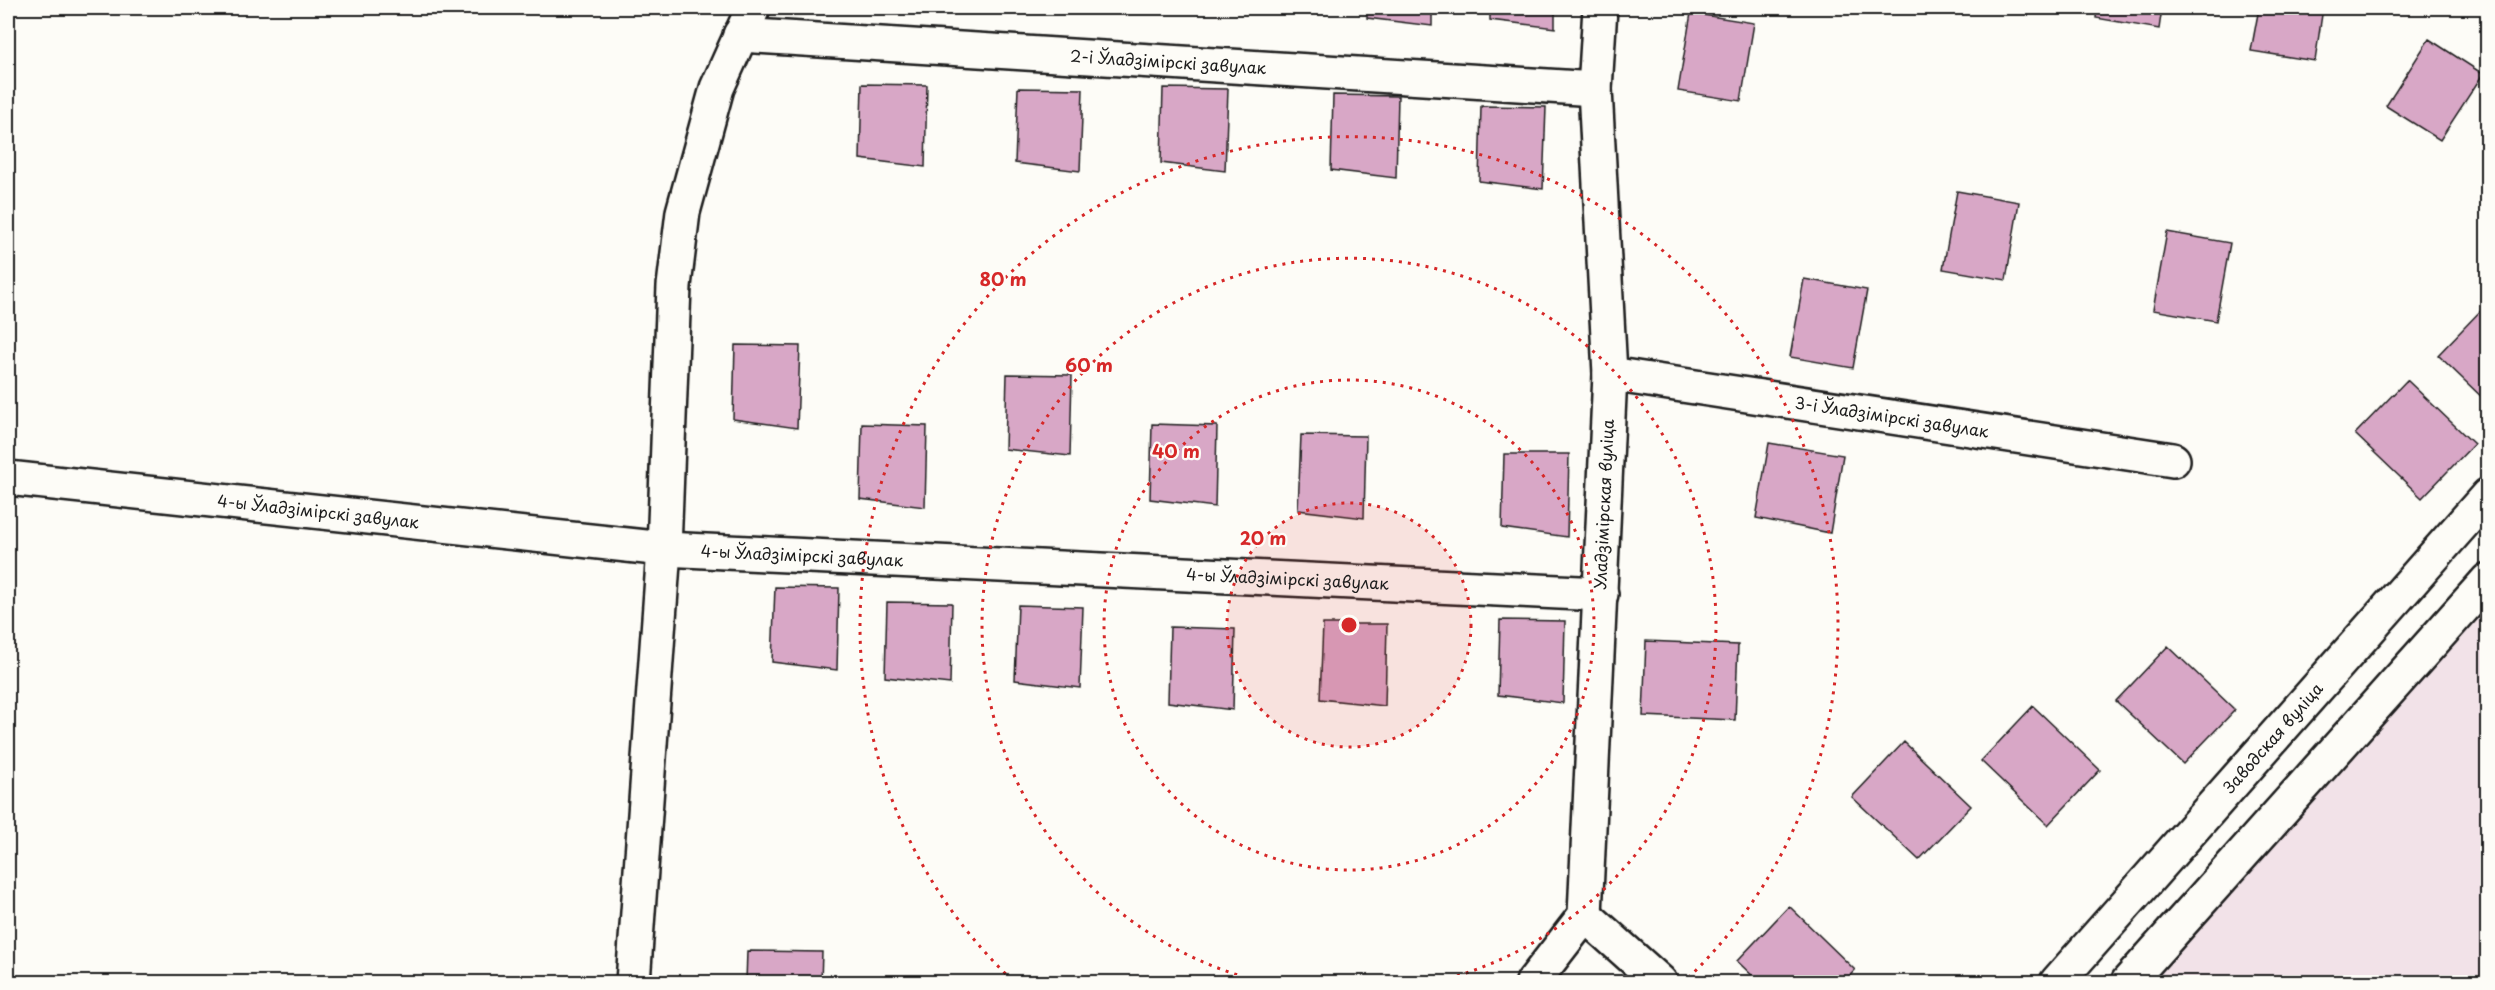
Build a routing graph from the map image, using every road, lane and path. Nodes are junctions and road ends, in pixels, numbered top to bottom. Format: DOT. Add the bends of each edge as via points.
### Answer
graph roads {
  1 [pos="1600,8"];
  2 [pos="746,21"];
  3 [pos="1595,89"];
  4 [pos="1611,374"];
  5 [pos="2174,460"];
  6 [pos="8,477"];
  7 [pos="2487,495"];
  8 [pos="664,549"];
  9 [pos="2487,580"];
  10 [pos="1601,594"];
  11 [pos="1585,915"];
  12 [pos="633,982"];
  13 [pos="1533,982"];
  14 [pos="1660,982"];
  15 [pos="2057,982"];
  16 [pos="2128,982"];
  1 -- 3 [label="street, Уладзімірская вуліца"];
  2 -- 3 [label="street, 2-і Ўладзімірскі завулак"];
  2 -- 8 [label="street" via="717,88 683,212 674,286"];
  3 -- 4 [label="street, Уладзімірская вуліца"];
  4 -- 5 [label="street, 3-і Ўладзімірскі завулак"];
  4 -- 10 [label="street, Уладзімірская вуліца"];
  6 -- 8 [label="street, 4-ы Ўладзімірскі завулак"];
  7 -- 15 [label="street, Заводская вуліца"];
  8 -- 10 [label="street, 4-ы Ўладзімірскі завулак"];
  8 -- 12 [label="street"];
  9 -- 16 [label="street"];
  10 -- 11 [label="street, Уладзімірская вуліца"];
  11 -- 13 [label="street"];
  11 -- 14 [label="street"];
}
